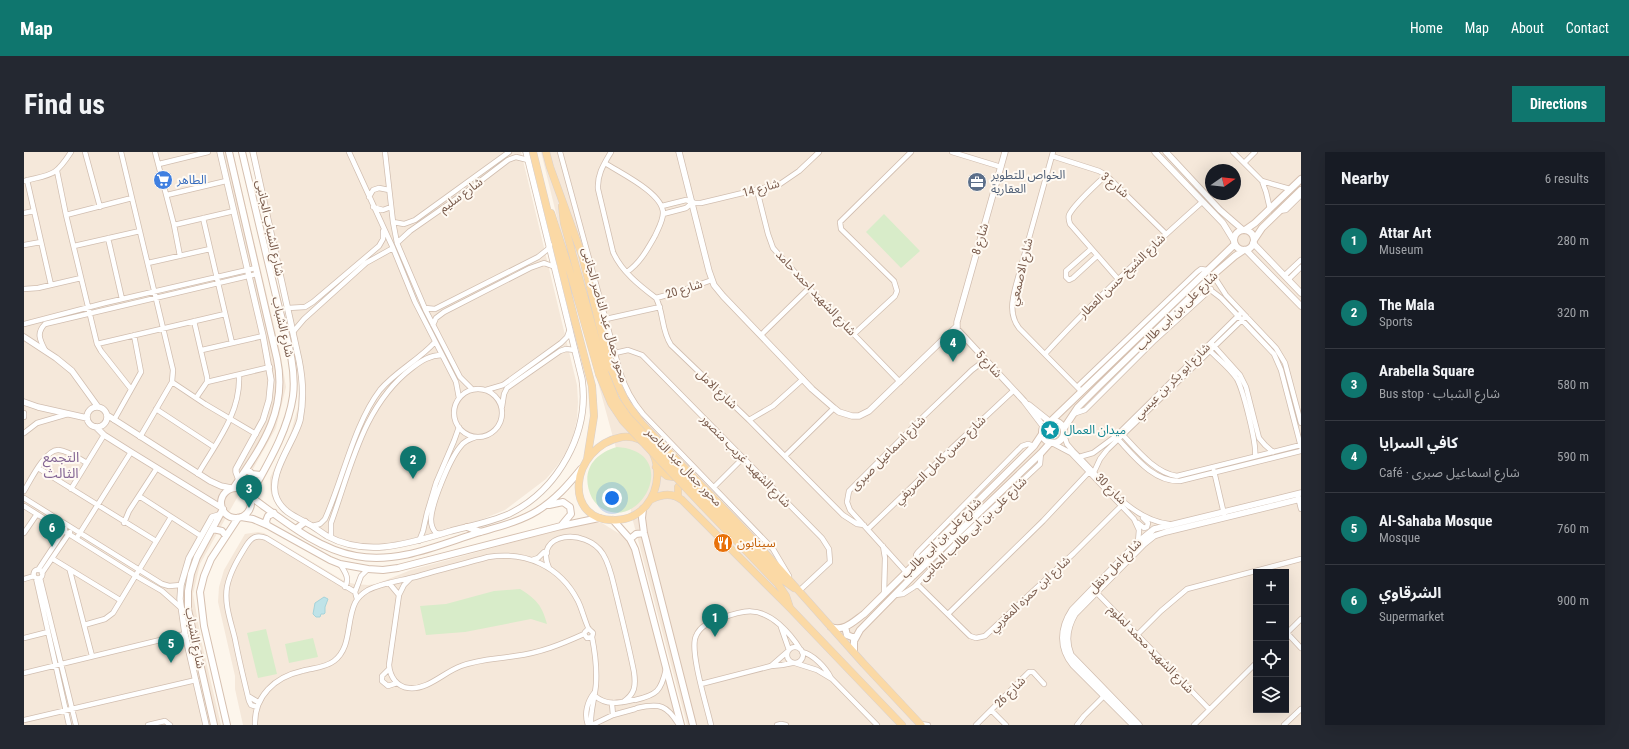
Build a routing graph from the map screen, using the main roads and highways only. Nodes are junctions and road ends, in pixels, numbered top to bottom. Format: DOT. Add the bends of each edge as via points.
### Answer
graph roads {
  1 [pos="229,152"];
  2 [pos="242,152"];
  3 [pos="533,152"];
  4 [pos="546,152"];
  5 [pos="1301,179"];
  6 [pos="1301,190"];
  7 [pos="562,200"];
  8 [pos="545,201"];
  9 [pos="1244,230"];
  10 [pos="1254,241"];
  11 [pos="1234,242"];
  12 [pos="1245,250"];
  13 [pos="637,418"];
  14 [pos="1048,422"];
  15 [pos="1064,432"];
  16 [pos="1042,434"];
  17 [pos="642,441"];
  18 [pos="1051,443"];
  19 [pos="1034,446"];
  20 [pos="1041,453"];
  21 [pos="587,460"];
  22 [pos="656,467"];
  23 [pos="247,469"];
  24 [pos="581,469"];
  25 [pos="261,475"];
  26 [pos="694,478"];
  27 [pos="233,488"];
  28 [pos="250,497"];
  29 [pos="678,497"];
  30 [pos="652,499"];
  31 [pos="546,506"];
  32 [pos="222,509"];
  33 [pos="643,509"];
  34 [pos="274,513"];
  35 [pos="240,517"];
  36 [pos="599,518"];
  37 [pos="613,520"];
  38 [pos="304,522"];
  39 [pos="267,525"];
  40 [pos="468,526"];
  41 [pos="561,526"];
  42 [pos="213,529"];
  43 [pos="296,529"];
  44 [pos="481,532"];
  45 [pos="644,533"];
  46 [pos="226,536"];
  47 [pos="630,539"];
  48 [pos="797,589"];
  49 [pos="790,608"];
  50 [pos="204,626"];
  51 [pos="831,627"];
  52 [pos="845,627"];
  53 [pos="192,628"];
  54 [pos="855,637"];
  55 [pos="854,652"];
  56 [pos="921,724"];
  57 [pos="214,725"];
  58 [pos="227,725"];
  59 [pos="680,725"];
  60 [pos="693,725"];
  61 [pos="902,725"];
  1 -- 23 [label="main road, شارع الشباب" via="278,366 280,388 272,423"];
  2 -- 25 [label="main road, شارع الشباب" via="287,340 293,381 293,397 288,416"];
  3 -- 8 [label="main road"];
  4 -- 7 [label="main road, محور جمال عبد الناصر"];
  5 -- 9 [label="main road"];
  6 -- 10 [label="main road" via="1262,228"];
  7 -- 13 [label="main road, محور جمال عبد الناصر" via="582,255 611,371"];
  7 -- 48 [label="main road, bridge" via="564,223 605,372 616,400 634,424 785,583"];
  8 -- 21 [label="main road" via="566,299 593,390 594,416"];
  8 -- 49 [label="main road, bridge" via="557,227 599,374 611,403 629,429 778,584"];
  9 -- 10 [label="main road" via="1252,235"];
  9 -- 11 [label="main road" via="1237,233"];
  10 -- 12 [label="main road" via="1251,247"];
  11 -- 12 [label="main road" via="1237,248"];
  11 -- 14 [label="main road, شارع على بن ابى طالب" via="1079,389"];
  12 -- 15 [label="main road, شارع على بن ابى طالب" via="1213,275 1166,325 1073,414"];
  13 -- 17 [label="main road" via="637,431"];
  13 -- 26 [label="main road, محور جمال عبد الناصر"];
  14 -- 15 [label="main road" via="1059,422"];
  14 -- 16 [label="main road"];
  15 -- 18 [label="main road" via="1059,441"];
  16 -- 18 [label="main road" via="1046,441"];
  16 -- 19 [label="main road, شارع على بن ابى طالب"];
  17 -- 21 [label="main road" via="629,437 611,440 598,447"];
  17 -- 22 [label="main road" via="651,451"];
  18 -- 20 [label="main road, شارع على بن ابى طالب"];
  19 -- 20 [label="main road"];
  19 -- 52 [label="main road, شارع على بن ابى طالب" via="864,614"];
  20 -- 54 [label="main road, شارع على بن ابى طالب" via="1014,484 895,595"];
  21 -- 24 [label="main road"];
  22 -- 26 [label="main road" via="672,478"];
  22 -- 30 [label="main road" via="657,481"];
  23 -- 25 [label="main road" via="252,474"];
  23 -- 27 [label="main road, شارع الشباب"];
  24 -- 31 [label="main road"];
  24 -- 36 [label="main road" via="578,483 580,498 587,509"];
  25 -- 28 [label="main road, شارع الشباب"];
  26 -- 29 [label="main road" via="681,482 677,489"];
  26 -- 48 [label="main road, محور جمال عبد الناصر"];
  27 -- 28 [label="main road" via="244,489"];
  27 -- 32 [label="main road" via="222,497"];
  28 -- 34 [label="main road"];
  28 -- 35 [label="main road" via="251,508"];
  29 -- 30 [label="main road, محور جمال عبد الناصر" via="663,495"];
  29 -- 49 [label="main road, محور جمال عبد الناصر"];
  30 -- 33 [label="main road"];
  31 -- 41 [label="main road" via="560,502 569,505 570,514"];
  31 -- 44 [label="main road" via="525,518"];
  32 -- 35 [label="main road" via="229,516"];
  32 -- 42 [label="main road, شارع الشباب"];
  33 -- 37 [label="main road" via="627,518"];
  33 -- 45 [label="main road"];
  34 -- 39 [label="main road" via="268,516"];
  34 -- 43 [label="main road"];
  35 -- 39 [label="main road"];
  35 -- 46 [label="main road, شارع الشباب"];
  36 -- 37 [label="main road"];
  36 -- 41 [label="main road"];
  37 -- 47 [label="main road"];
  38 -- 43 [label="main road"];
  39 -- 41 [label="main road" via="309,550 340,564 383,570 415,565"];
  40 -- 44 [label="main road"];
  42 -- 46 [label="main road" via="222,531"];
  42 -- 53 [label="main road, شارع الشباب" via="197,557 190,578 188,600"];
  43 -- 44 [label="main road" via="333,549 371,558 412,553"];
  45 -- 47 [label="main road" via="636,534"];
  45 -- 60 [label="main road"];
  46 -- 50 [label="main road, شارع الشباب" via="215,551 204,576 200,600"];
  47 -- 59 [label="main road" via="635,549"];
  48 -- 51 [label="main road, محور جمال عبد الناصر"];
  49 -- 61 [label="main road, محور جمال عبد الناصر"];
  50 -- 53 [label="main road"];
  50 -- 58 [label="main road, شارع الشباب"];
  51 -- 52 [label="main road"];
  51 -- 55 [label="main road, محور جمال عبد الناصر"];
  52 -- 54 [label="main road" via="847,635"];
  53 -- 57 [label="main road, شارع الشباب"];
  54 -- 55 [label="main road"];
  55 -- 56 [label="main road, محور جمال عبد الناصر"];
}
